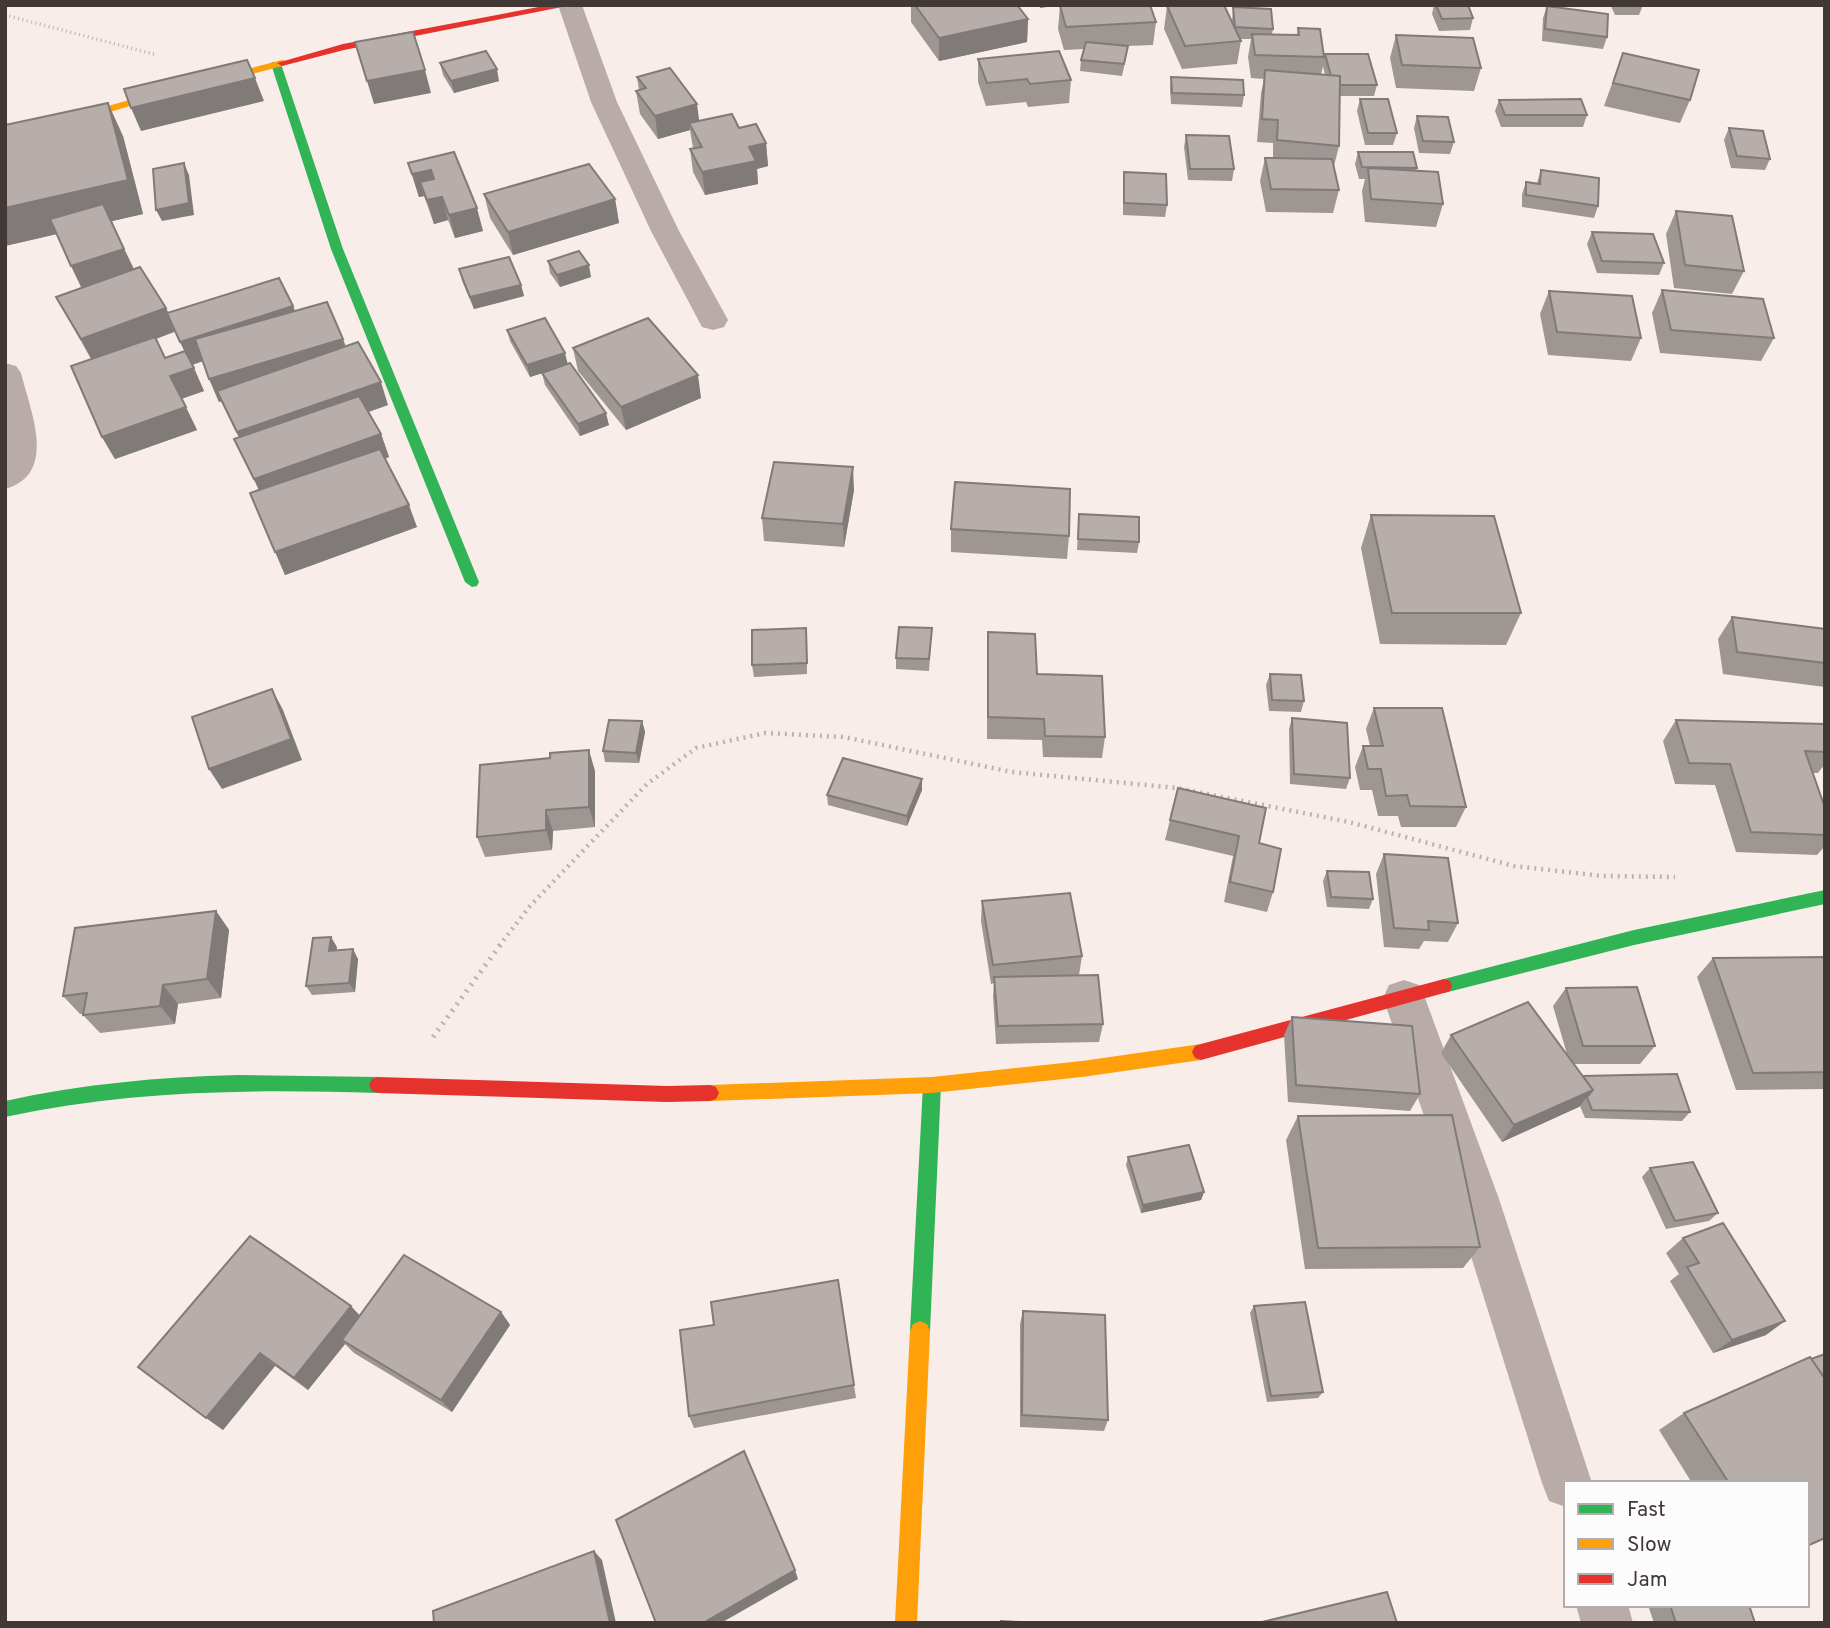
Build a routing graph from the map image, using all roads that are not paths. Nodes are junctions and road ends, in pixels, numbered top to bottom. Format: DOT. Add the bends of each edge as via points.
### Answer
graph roads {
  1 [pos="568,5"];
  2 [pos="276,64"];
  3 [pos="5,140"];
  4 [pos="713,320"];
  5 [pos="5,373"];
  6 [pos="5,478"];
  7 [pos="472,582"];
  8 [pos="1825,897"];
  9 [pos="1404,998"];
  10 [pos="932,1085"];
  11 [pos="5,1109"];
  12 [pos="1566,1481"];
  13 [pos="906,1623"];
  1 -- 2 [label="street"];
  1 -- 4 [label="street" via="604,102"];
  2 -- 3 [label="street"];
  2 -- 7 [label="street" via="337,249"];
  5 -- 6 [label="street" via="22,440 20,462"];
  8 -- 9 [label="street" via="1702,920"];
  9 -- 10 [label="street" via="1207,1051"];
  9 -- 12 [label="street" via="1476,1199"];
  10 -- 11 [label="street" via="667,1094 291,1082 156,1086 46,1099"];
  10 -- 13 [label="street"];
}
